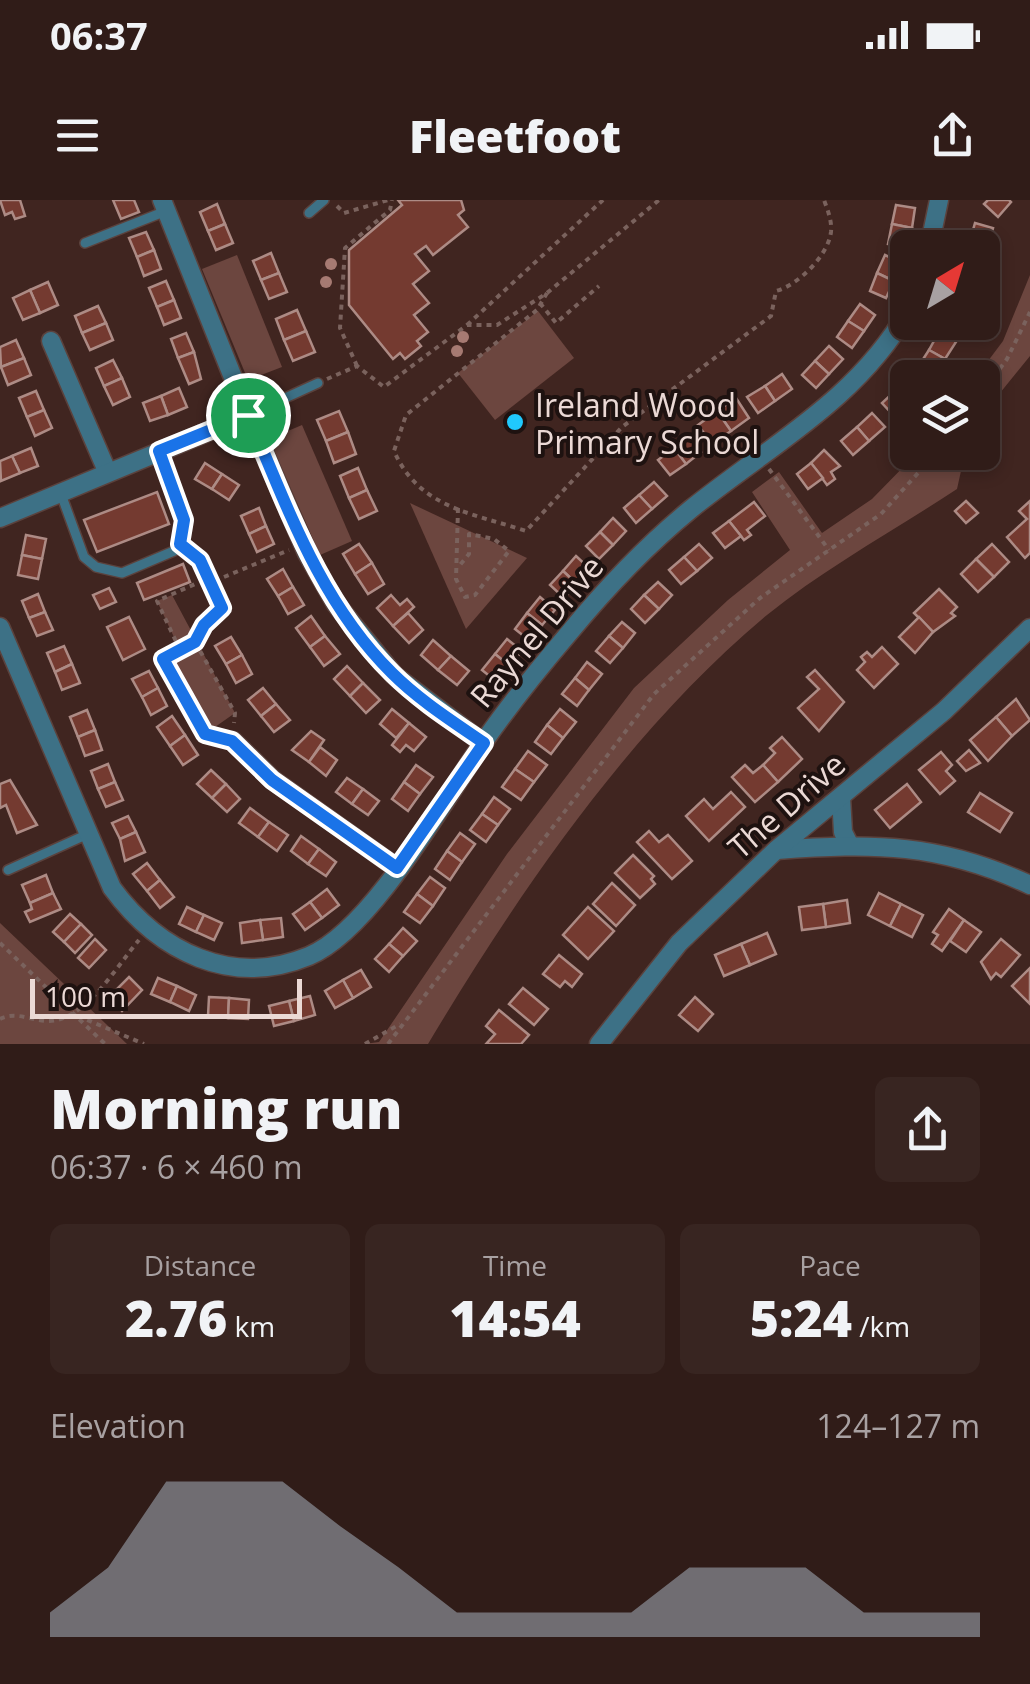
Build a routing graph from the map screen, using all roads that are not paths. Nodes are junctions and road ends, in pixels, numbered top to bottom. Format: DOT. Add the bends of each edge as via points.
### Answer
graph roads {
  1 [pos="328,200"];
  2 [pos="939,200"];
  3 [pos="164,206"];
  4 [pos="309,213"];
  5 [pos="933,230"];
  6 [pos="85,243"];
  7 [pos="890,338"];
  8 [pos="51,341"];
  9 [pos="318,383"];
  10 [pos="248,415"];
  11 [pos="159,451"];
  12 [pos="107,471"];
  13 [pos="60,491"];
  14 [pos="0,518"];
  15 [pos="180,544"];
  16 [pos="222,608"];
  17 [pos="0,626"];
  18 [pos="1030,628"];
  19 [pos="232,741"];
  20 [pos="484,743"];
  21 [pos="840,797"];
  22 [pos="88,834"];
  23 [pos="850,846"];
  24 [pos="776,850"];
  25 [pos="397,868"];
  26 [pos="8,870"];
  27 [pos="1030,885"];
  28 [pos="599,1044"];
  1 -- 4 [label="lane"];
  2 -- 5 [label="street"];
  3 -- 6 [label="lane"];
  3 -- 10 [label="street"];
  7 -- 20 [label="street, Raynel Drive" via="871,367 807,424 689,510 600,596"];
  8 -- 12 [label="street"];
  9 -- 10 [label="lane"];
  10 -- 11 [label="street"];
  10 -- 20 [label="street" via="304,544 360,638 394,675"];
  11 -- 12 [label="street"];
  11 -- 15 [label="lane" via="184,520"];
  12 -- 13 [label="street"];
  13 -- 14 [label="street"];
  13 -- 15 [label="lane" via="84,557 96,567 122,573"];
  15 -- 16 [label="lane" via="200,560"];
  17 -- 22 [label="street, Raynel Drive"];
  18 -- 21 [label="street, The Drive"];
  19 -- 25 [label="street" via="272,780"];
  20 -- 25 [label="street, Raynel Drive"];
  21 -- 23 [label="street"];
  21 -- 24 [label="street, The Drive"];
  22 -- 25 [label="street, Raynel Drive" via="112,888 147,930 181,952 222,966 285,964 314,954 340,937"];
  22 -- 26 [label="lane"];
  23 -- 24 [label="street"];
  23 -- 27 [label="street" via="978,861"];
  24 -- 28 [label="street, The Drive" via="679,943"];
}
